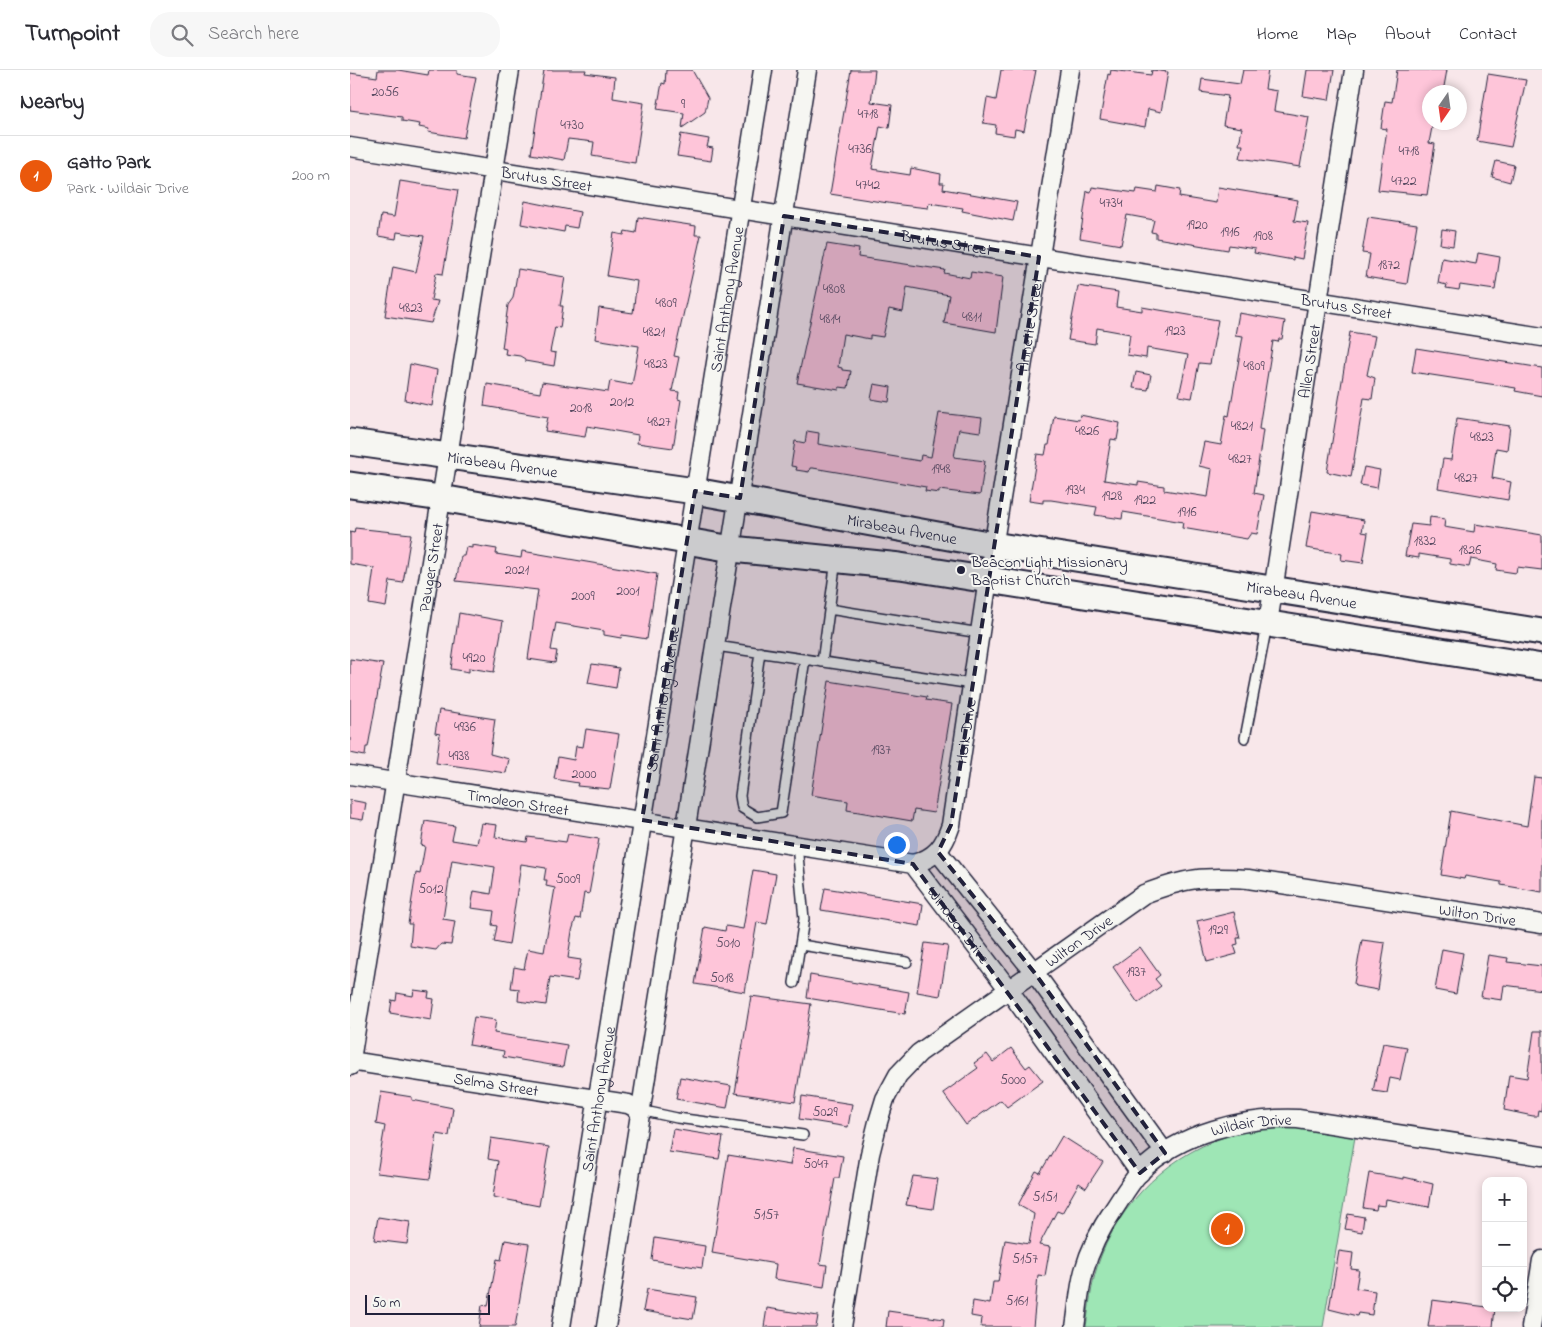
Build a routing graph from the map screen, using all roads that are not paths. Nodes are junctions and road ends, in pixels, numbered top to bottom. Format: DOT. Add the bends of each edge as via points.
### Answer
graph roads {
  1 [pos="510,70"];
  2 [pos="763,70"];
  3 [pos="807,70"];
  4 [pos="1070,70"];
  5 [pos="1354,70"];
  6 [pos="350,147"];
  7 [pos="494,170"];
  8 [pos="740,209"];
  9 [pos="784,216"];
  10 [pos="1040,257"];
  11 [pos="1318,301"];
  12 [pos="1542,337"];
  13 [pos="350,442"];
  14 [pos="448,457"];
  15 [pos="350,485"];
  16 [pos="695,491"];
  17 [pos="441,498"];
  18 [pos="740,498"];
  19 [pos="687,542"];
  20 [pos="993,545"];
  21 [pos="732,549"];
  22 [pos="836,560"];
  23 [pos="988,579"];
  24 [pos="1273,588"];
  25 [pos="829,609"];
  26 [pos="1268,623"];
  27 [pos="1542,632"];
  28 [pos="980,633"];
  29 [pos="716,646"];
  30 [pos="760,652"];
  31 [pos="805,659"];
  32 [pos="822,662"];
  33 [pos="1542,667"];
  34 [pos="972,684"];
  35 [pos="1245,738"];
  36 [pos="350,775"];
  37 [pos="395,782"];
  38 [pos="642,820"];
  39 [pos="686,827"];
  40 [pos="797,845"];
  41 [pos="938,852"];
  42 [pos="913,864"];
  43 [pos="1542,924"];
  44 [pos="801,945"];
  45 [pos="908,962"];
  46 [pos="1034,972"];
  47 [pos="794,983"];
  48 [pos="1009,990"];
  49 [pos="350,1063"];
  50 [pos="596,1099"];
  51 [pos="640,1110"];
  52 [pos="803,1135"];
  53 [pos="1165,1152"];
  54 [pos="1542,1156"];
  55 [pos="1140,1173"];
  56 [pos="1542,1260"];
  57 [pos="561,1327"];
  58 [pos="606,1327"];
  59 [pos="842,1327"];
  60 [pos="1075,1327"];
  61 [pos="1531,1327"];
  1 -- 7 [label="street, Pauger Street"];
  2 -- 8 [label="street, Saint Anthony Avenue"];
  3 -- 9 [label="street"];
  4 -- 10 [label="street, Annette Street"];
  5 -- 11 [label="street, Allen Street"];
  6 -- 7 [label="street, Brutus Street"];
  7 -- 8 [label="street, Brutus Street"];
  7 -- 14 [label="street, Pauger Street"];
  8 -- 9 [label="street, Brutus Street"];
  8 -- 16 [label="street, Saint Anthony Avenue"];
  9 -- 10 [label="street, Brutus Street"];
  9 -- 18 [label="street"];
  10 -- 11 [label="street, Brutus Street"];
  10 -- 20 [label="street, Annette Street"];
  11 -- 12 [label="street, Brutus Street"];
  11 -- 24 [label="street, Allen Street"];
  13 -- 14 [label="street, Mirabeau Avenue"];
  14 -- 16 [label="street, Mirabeau Avenue"];
  14 -- 17 [label="street, Pauger Street"];
  15 -- 17 [label="street"];
  16 -- 18 [label="street, Mirabeau Avenue"];
  16 -- 19 [label="street, Saint Anthony Avenue"];
  17 -- 19 [label="street"];
  17 -- 37 [label="street, Pauger Street"];
  18 -- 20 [label="street, Mirabeau Avenue"];
  18 -- 21 [label="street"];
  19 -- 21 [label="street"];
  19 -- 38 [label="street, Saint Anthony Avenue"];
  20 -- 23 [label="street, Annette Street"];
  20 -- 24 [label="street, Mirabeau Avenue"];
  21 -- 22 [label="street"];
  21 -- 29 [label="street"];
  22 -- 23 [label="street"];
  22 -- 25 [label="lane"];
  23 -- 26 [label="street"];
  23 -- 28 [label="street, Haik Drive"];
  24 -- 26 [label="street, Allen Street"];
  24 -- 27 [label="street, Mirabeau Avenue"];
  25 -- 28 [label="lane"];
  25 -- 32 [label="lane"];
  26 -- 33 [label="street"];
  26 -- 35 [label="lane"];
  28 -- 34 [label="street, Haik Drive"];
  29 -- 30 [label="lane"];
  29 -- 39 [label="street"];
  30 -- 31 [label="lane"];
  30 -- 31 [label="lane" via="740,796 742,808 757,817 781,813"];
  31 -- 32 [label="lane"];
  32 -- 34 [label="lane"];
  34 -- 41 [label="street, Haik Drive" via="951,825"];
  36 -- 37 [label="street, Timoleon Street"];
  37 -- 38 [label="street, Timoleon Street"];
  37 -- 49 [label="street, Pauger Street"];
  38 -- 39 [label="street, Timoleon Street"];
  38 -- 50 [label="street, Saint Anthony Avenue"];
  39 -- 40 [label="street"];
  39 -- 51 [label="street"];
  40 -- 42 [label="street"];
  40 -- 44 [label="lane" via="804,919"];
  41 -- 42 [label="street"];
  41 -- 46 [label="street, Windsor Drive"];
  42 -- 48 [label="street, Windsor Drive"];
  43 -- 46 [label="street, Wilton Drive" via="1248,879 1208,876 1176,882 1144,894"];
  44 -- 45 [label="lane"];
  44 -- 47 [label="lane"];
  46 -- 48 [label="street, Wilton Drive"];
  46 -- 53 [label="street, Windsor Drive"];
  48 -- 55 [label="street, Windsor Drive"];
  48 -- 59 [label="street, Wilton Drive" via="918,1052 898,1075 885,1099 870,1154"];
  49 -- 50 [label="street, Selma Street"];
  50 -- 51 [label="street, Selma Street" via="628,1104"];
  50 -- 57 [label="street, Saint Anthony Avenue"];
  51 -- 52 [label="lane"];
  51 -- 58 [label="street"];
  53 -- 54 [label="street, Wildair Drive" via="1195,1137 1270,1118 1325,1121"];
  53 -- 55 [label="street, Wildair Drive"];
  55 -- 60 [label="street, Wildair Drive" via="1104,1224 1093,1247 1084,1272"];
  56 -- 61 [label="street"];
}
